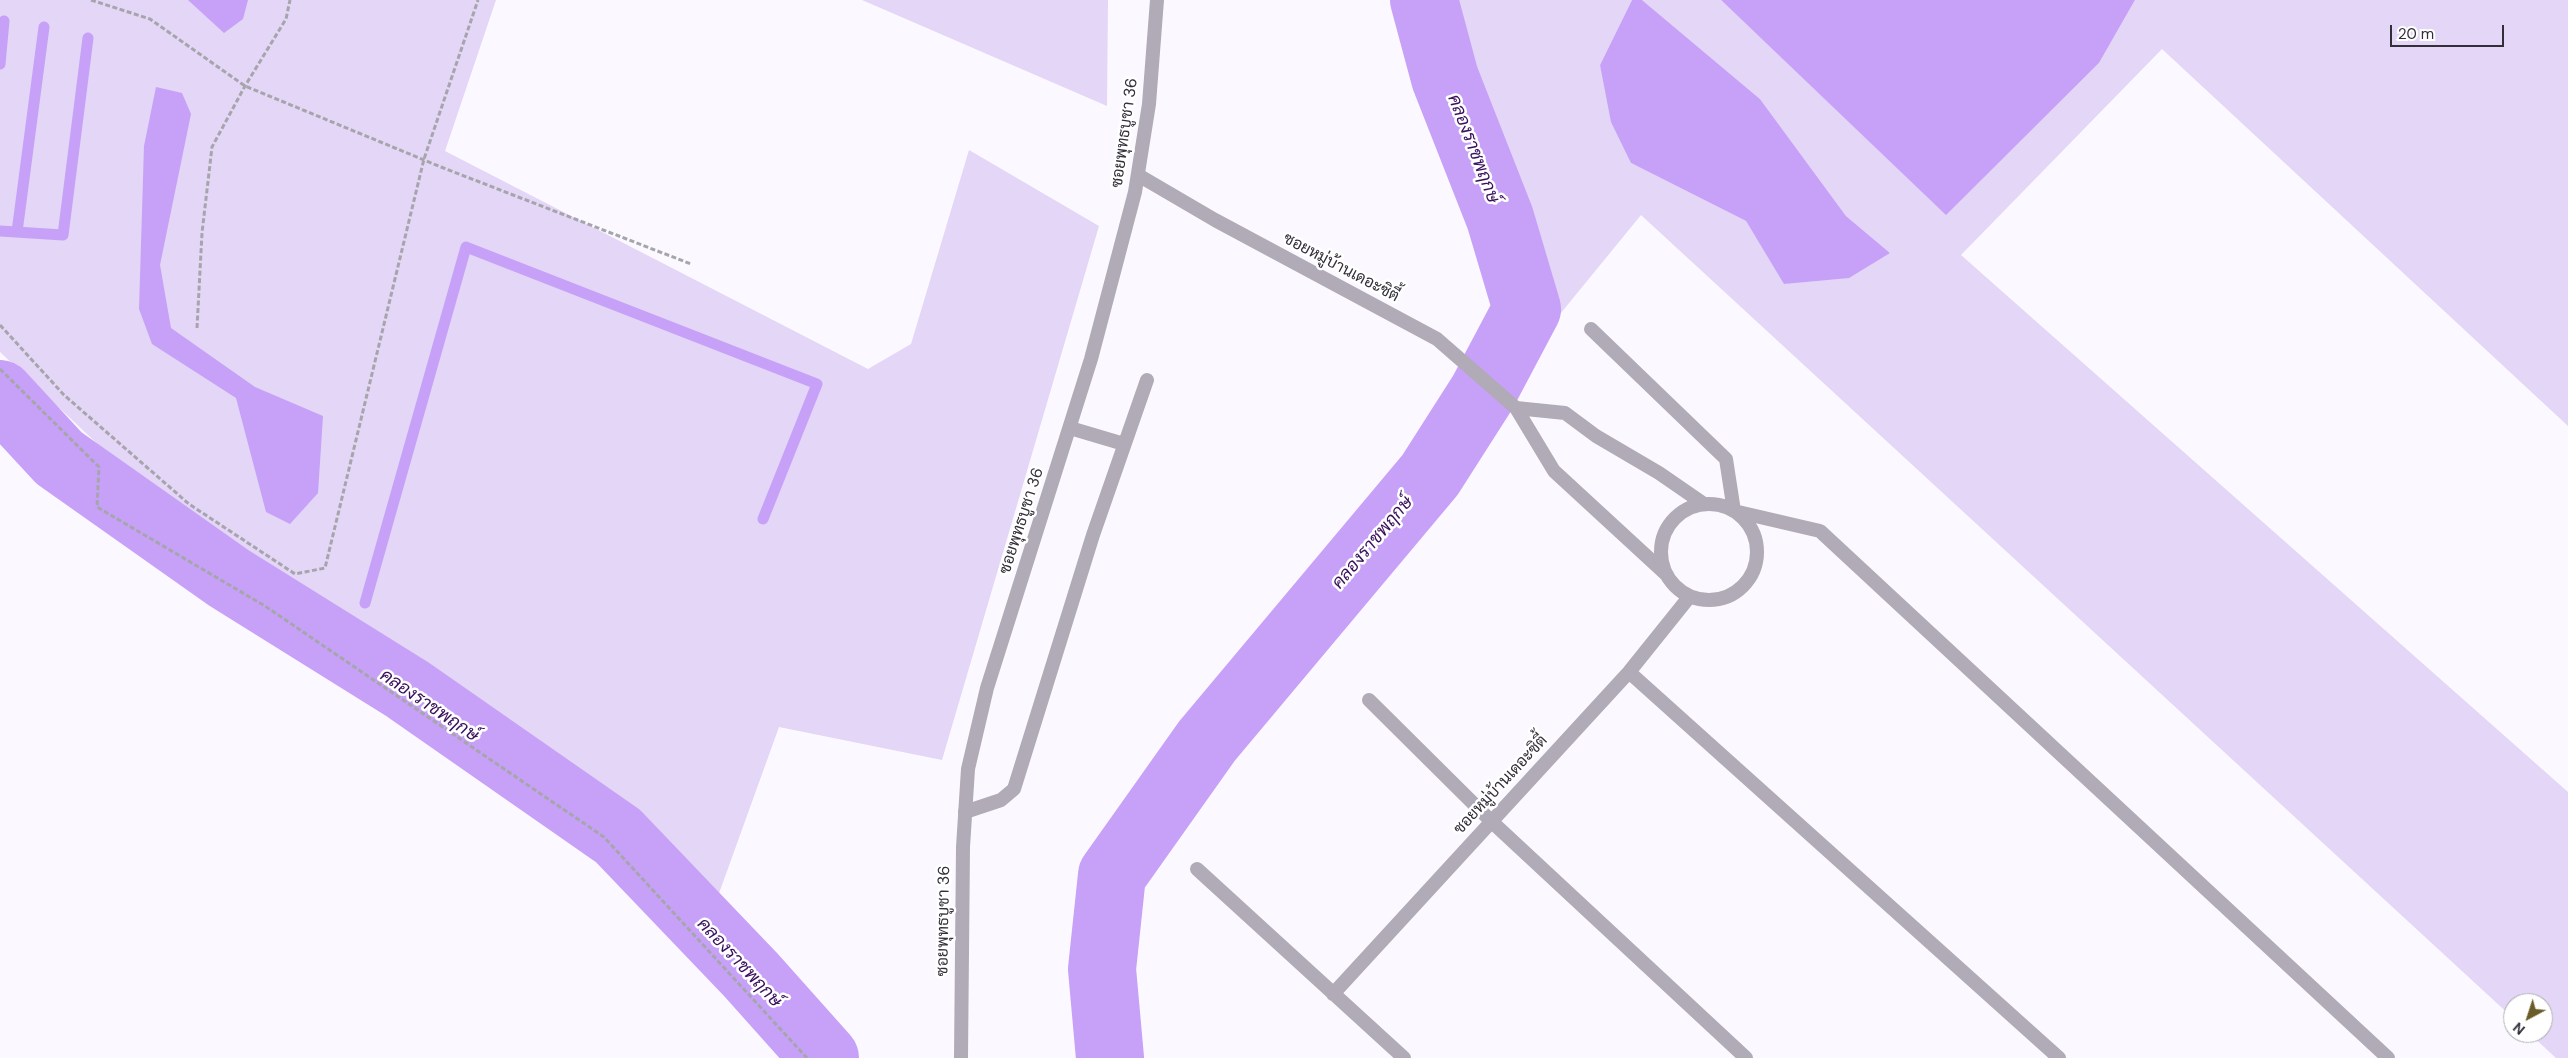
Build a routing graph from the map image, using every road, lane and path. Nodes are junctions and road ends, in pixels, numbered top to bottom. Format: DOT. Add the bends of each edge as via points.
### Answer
graph roads {
  1 [pos="91,0"];
  2 [pos="290,0"];
  3 [pos="478,0"];
  4 [pos="1157,0"];
  5 [pos="245,86"];
  6 [pos="424,159"];
  7 [pos="1138,176"];
  8 [pos="692,264"];
  9 [pos="0,325"];
  10 [pos="197,328"];
  11 [pos="1591,329"];
  12 [pos="0,369"];
  13 [pos="1147,380"];
  14 [pos="1516,408"];
  15 [pos="1070,428"];
  16 [pos="1124,444"];
  17 [pos="1704,504"];
  18 [pos="1734,511"];
  19 [pos="1667,575"];
  20 [pos="1690,596"];
  21 [pos="1629,672"];
  22 [pos="1369,700"];
  23 [pos="965,812"];
  24 [pos="1491,821"];
  25 [pos="1197,869"];
  26 [pos="1333,994"];
  27 [pos="807,1058"];
  28 [pos="960,1058"];
  29 [pos="1404,1058"];
  30 [pos="1746,1058"];
  31 [pos="2058,1058"];
  32 [pos="2388,1058"];
  1 -- 5 [label="path" via="150,19"];
  2 -- 5 [label="path" via="286,19"];
  3 -- 6 [label="path"];
  4 -- 7 [label="street, ซอยพุทธบูชา 36" via="1149,104"];
  5 -- 6 [label="path"];
  5 -- 10 [label="path" via="212,147 202,233"];
  6 -- 8 [label="path"];
  6 -- 9 [label="path" via="326,568 295,574 189,504 64,395"];
  7 -- 14 [label="street, ซอยหมู่บ้านเดอะซิตี้" via="1437,339"];
  7 -- 15 [label="street, ซอยพุทธบูชา 36" via="1092,359"];
  11 -- 18 [label="street" via="1726,459"];
  12 -- 27 [label="path" via="99,466 97,507 265,606 604,837"];
  13 -- 16 [label="street"];
  14 -- 17 [label="street" via="1565,413"];
  14 -- 19 [label="street, ซอยหมู่บ้านเดอะซิตี้" via="1554,471"];
  15 -- 16 [label="street"];
  15 -- 23 [label="street, ซอยพุทธบูชา 36" via="987,688 968,769"];
  16 -- 23 [label="street" via="1014,789 1002,800"];
  17 -- 18 [label="street" via="1720,504"];
  17 -- 19 [label="street" via="1688,508 1675,517 1666,530 1661,553"];
  18 -- 20 [label="street" via="1747,521 1755,535 1755,568 1747,582 1721,599"];
  18 -- 32 [label="street" via="1820,531"];
  19 -- 20 [label="street, ซอยหมู่บ้านเดอะซิตี้" via="1677,588"];
  20 -- 21 [label="street, ซอยหมู่บ้านเดอะซิตี้"];
  21 -- 24 [label="street, ซอยหมู่บ้านเดอะซิตี้"];
  21 -- 31 [label="street"];
  22 -- 24 [label="street"];
  23 -- 28 [label="street, ซอยพุทธบูชา 36"];
  24 -- 26 [label="street, ซอยหมู่บ้านเดอะซิตี้"];
  24 -- 30 [label="street"];
  25 -- 26 [label="street"];
  26 -- 29 [label="street"];
}
